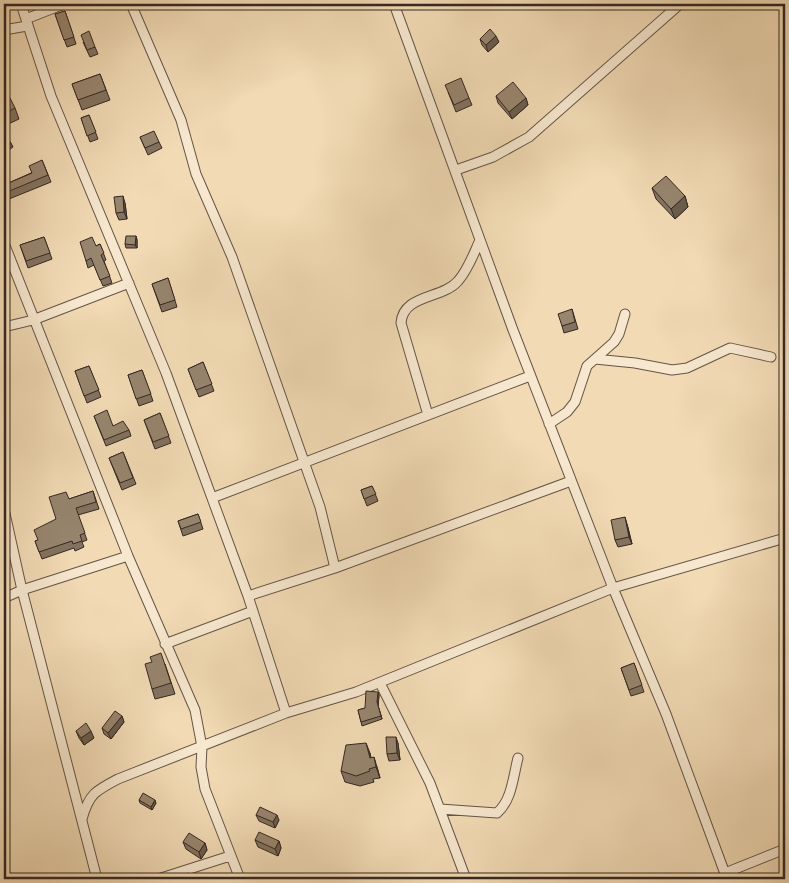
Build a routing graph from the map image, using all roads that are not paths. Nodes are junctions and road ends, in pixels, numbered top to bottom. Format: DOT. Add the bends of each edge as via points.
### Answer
graph roads {
  1 [pos="21,4"];
  2 [pos="64,4"];
  3 [pos="131,4"];
  4 [pos="394,4"];
  5 [pos="680,4"];
  6 [pos="27,23"];
  7 [pos="4,30"];
  8 [pos="456,170"];
  9 [pos="480,240"];
  10 [pos="4,243"];
  11 [pos="129,283"];
  12 [pos="625,314"];
  13 [pos="34,320"];
  14 [pos="4,327"];
  15 [pos="770,357"];
  16 [pos="595,359"];
  17 [pos="530,376"];
  18 [pos="428,415"];
  19 [pos="549,424"];
  20 [pos="303,462"];
  21 [pos="571,480"];
  22 [pos="212,498"];
  23 [pos="4,509"];
  24 [pos="785,538"];
  25 [pos="128,556"];
  26 [pos="335,568"];
  27 [pos="613,588"];
  28 [pos="22,590"];
  29 [pos="248,596"];
  30 [pos="4,598"];
  31 [pos="253,611"];
  32 [pos="165,644"];
  33 [pos="380,683"];
  34 [pos="286,713"];
  35 [pos="202,746"];
  36 [pos="518,758"];
  37 [pos="440,809"];
  38 [pos="82,819"];
  39 [pos="785,850"];
  40 [pos="230,856"];
  41 [pos="726,876"];
  42 [pos="97,879"];
  43 [pos="158,879"];
  44 [pos="240,879"];
  45 [pos="466,879"];
  1 -- 6 [label="street"];
  2 -- 6 [label="street"];
  3 -- 20 [label="street" via="181,120 196,174 232,257"];
  4 -- 8 [label="street"];
  5 -- 8 [label="street" via="529,137 493,157"];
  6 -- 7 [label="street"];
  6 -- 11 [label="street" via="51,96"];
  8 -- 9 [label="street"];
  9 -- 17 [label="street"];
  9 -- 18 [label="street" via="459,281 412,304 401,317"];
  10 -- 13 [label="street"];
  11 -- 13 [label="street"];
  11 -- 22 [label="street"];
  12 -- 16 [label="street" via="614,342"];
  13 -- 14 [label="street"];
  13 -- 25 [label="street"];
  15 -- 16 [label="street" via="730,348 687,368 672,370"];
  16 -- 19 [label="street" via="587,366 575,402"];
  17 -- 18 [label="street"];
  17 -- 19 [label="street"];
  18 -- 20 [label="street"];
  19 -- 21 [label="street"];
  20 -- 22 [label="street"];
  20 -- 26 [label="street" via="320,507"];
  21 -- 26 [label="street"];
  21 -- 27 [label="street"];
  22 -- 29 [label="street"];
  23 -- 28 [label="street"];
  24 -- 27 [label="street"];
  25 -- 28 [label="street"];
  25 -- 32 [label="street"];
  26 -- 29 [label="street"];
  27 -- 33 [label="street"];
  27 -- 41 [label="street" via="666,714"];
  28 -- 30 [label="street"];
  28 -- 38 [label="street"];
  29 -- 31 [label="street"];
  31 -- 32 [label="street"];
  31 -- 34 [label="street"];
  32 -- 35 [label="street" via="195,710"];
  33 -- 34 [label="street"];
  33 -- 37 [label="street"];
  34 -- 35 [label="street"];
  35 -- 38 [label="street" via="97,790 88,800"];
  35 -- 40 [label="street" via="204,790"];
  36 -- 37 [label="street" via="510,793 497,813"];
  37 -- 45 [label="street"];
  38 -- 42 [label="street"];
  39 -- 41 [label="street"];
  40 -- 43 [label="street"];
  40 -- 44 [label="street"];
}
